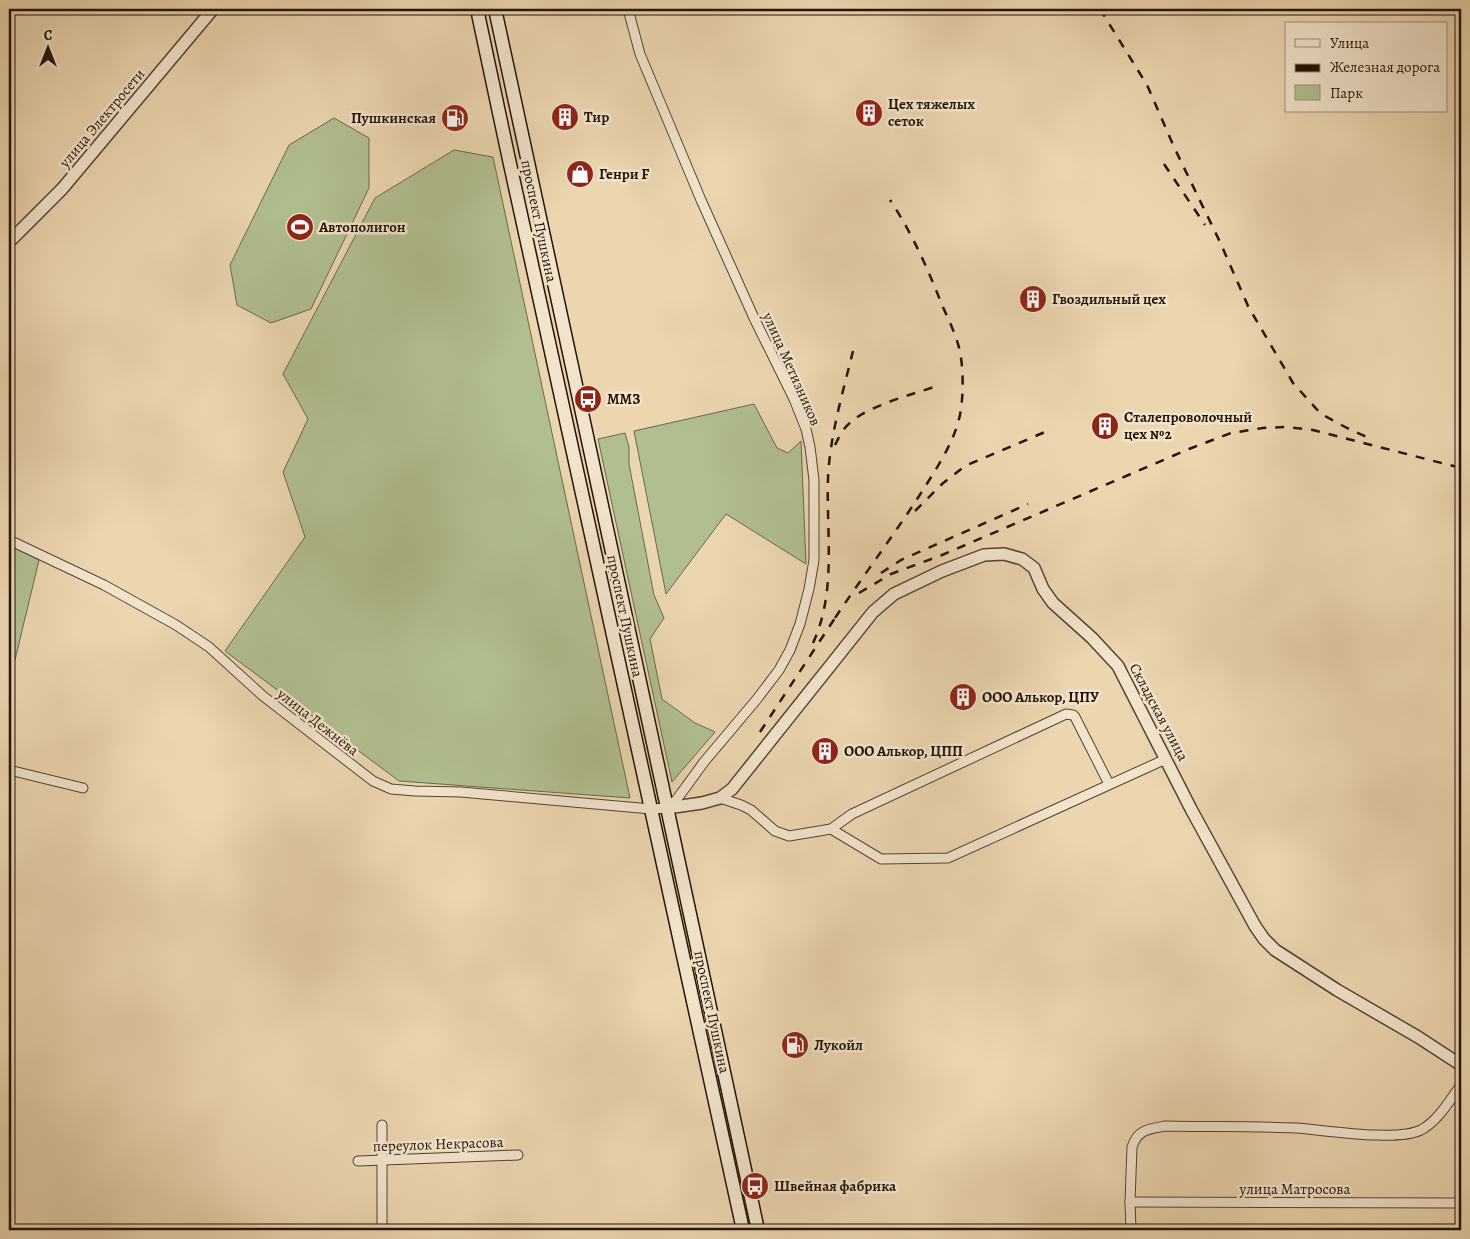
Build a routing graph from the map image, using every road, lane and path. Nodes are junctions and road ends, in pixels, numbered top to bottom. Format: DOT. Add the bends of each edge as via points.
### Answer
graph roads {
  1 [pos="213,9"];
  2 [pos="477,9"];
  3 [pos="495,9"];
  4 [pos="628,9"];
  5 [pos="526,151"];
  6 [pos="508,155"];
  7 [pos="9,242"];
  8 [pos="9,540"];
  9 [pos="1166,759"];
  10 [pos="9,770"];
  11 [pos="1109,784"];
  12 [pos="83,788"];
  13 [pos="720,798"];
  14 [pos="667,808"];
  15 [pos="651,809"];
  16 [pos="831,829"];
  17 [pos="1461,1065"];
  18 [pos="1461,1084"];
  19 [pos="382,1125"];
  20 [pos="518,1155"];
  21 [pos="358,1161"];
  22 [pos="382,1161"];
  23 [pos="1130,1202"];
  24 [pos="1461,1202"];
  25 [pos="382,1230"];
  26 [pos="743,1230"];
  27 [pos="758,1230"];
  28 [pos="1131,1230"];
  1 -- 7 [label="street, улица Электросети" via="62,190"];
  2 -- 6 [label="main road, проспект Пушкина"];
  3 -- 5 [label="main road, проспект Пушкина"];
  4 -- 14 [label="street, улица Метизников" via="640,54 701,200 806,429 814,480 814,560 800,624 790,650 758,698 704,762 678,799"];
  5 -- 6 [label="main road"];
  5 -- 14 [label="main road, проспект Пушкина"];
  6 -- 15 [label="main road, проспект Пушкина"];
  8 -- 15 [label="street, улица Дежнёва" via="176,624 209,647 262,696 373,781 391,788 415,791 461,792"];
  9 -- 11 [label="street"];
  9 -- 13 [label="street, Складская улица" via="1118,666 1053,603 1034,568 1022,559 1004,554 984,555 894,594 872,612 732,789"];
  9 -- 17 [label="street, Складская улица" via="1264,940 1337,990"];
  10 -- 12 [label="street"];
  11 -- 16 [label="street" via="948,858 881,859"];
  11 -- 16 [label="street" via="1075,717 1066,714 852,814"];
  13 -- 14 [label="street, Складская улица" via="702,804"];
  13 -- 16 [label="street" via="751,810 775,831 789,836"];
  14 -- 15 [label="street, улица Дежнёва"];
  14 -- 27 [label="main road, проспект Пушкина"];
  15 -- 26 [label="main road, проспект Пушкина"];
  18 -- 23 [label="street" via="1432,1123 1406,1134 1295,1128 1166,1126 1148,1129 1139,1134 1132,1147"];
  19 -- 22 [label="street"];
  20 -- 22 [label="street, переулок Некрасова"];
  21 -- 22 [label="street, переулок Некрасова"];
  22 -- 25 [label="street"];
  23 -- 24 [label="street, улица Матросова"];
  23 -- 28 [label="street"];
}
